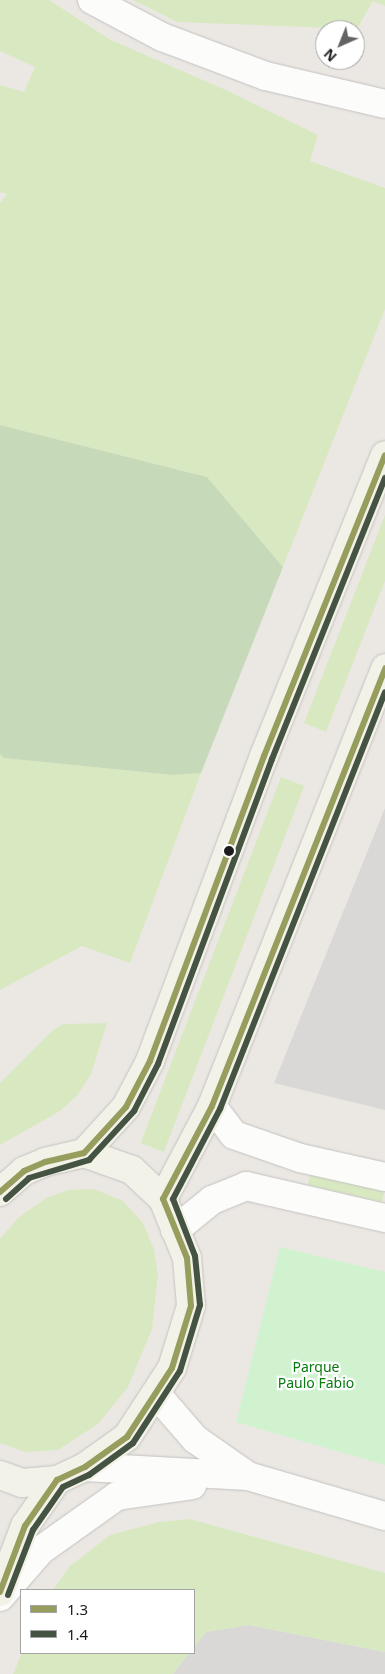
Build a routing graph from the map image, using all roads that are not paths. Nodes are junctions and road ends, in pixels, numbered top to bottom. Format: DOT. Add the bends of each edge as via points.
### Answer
graph roads {
  1 [pos="92,0"];
  2 [pos="385,104"];
  3 [pos="385,455"];
  4 [pos="385,668"];
  5 [pos="377,710"];
  6 [pos="212,1106"];
  7 [pos="84,1154"];
  8 [pos="385,1177"];
  9 [pos="0,1192"];
  10 [pos="163,1199"];
  11 [pos="385,1218"];
  12 [pos="175,1230"];
  13 [pos="157,1396"];
  14 [pos="85,1467"];
  15 [pos="0,1475"];
  16 [pos="248,1476"];
  17 [pos="57,1480"];
  18 [pos="385,1516"];
  19 [pos="0,1592"];
  20 [pos="0,1597"];
  1 -- 2 [label="street" via="162,37 266,76"];
  3 -- 7 [label="street" via="264,756 150,1061 126,1106"];
  4 -- 5 [label="street"];
  5 -- 6 [label="street"];
  6 -- 8 [label="street" via="234,1135 300,1158"];
  6 -- 10 [label="street"];
  7 -- 9 [label="street" via="45,1162 24,1171"];
  7 -- 10 [label="street" via="132,1170"];
  10 -- 12 [label="street"];
  11 -- 12 [label="street" via="246,1186 212,1200"];
  12 -- 13 [label="street" via="187,1258 191,1306 172,1368"];
  13 -- 14 [label="street" via="127,1437"];
  13 -- 16 [label="street" via="195,1439"];
  14 -- 16 [label="street"];
  14 -- 17 [label="street"];
  15 -- 17 [label="street" via="22,1483"];
  16 -- 18 [label="street"];
  16 -- 20 [label="street" via="117,1496 41,1550"];
  17 -- 19 [label="street" via="25,1526"];
}
